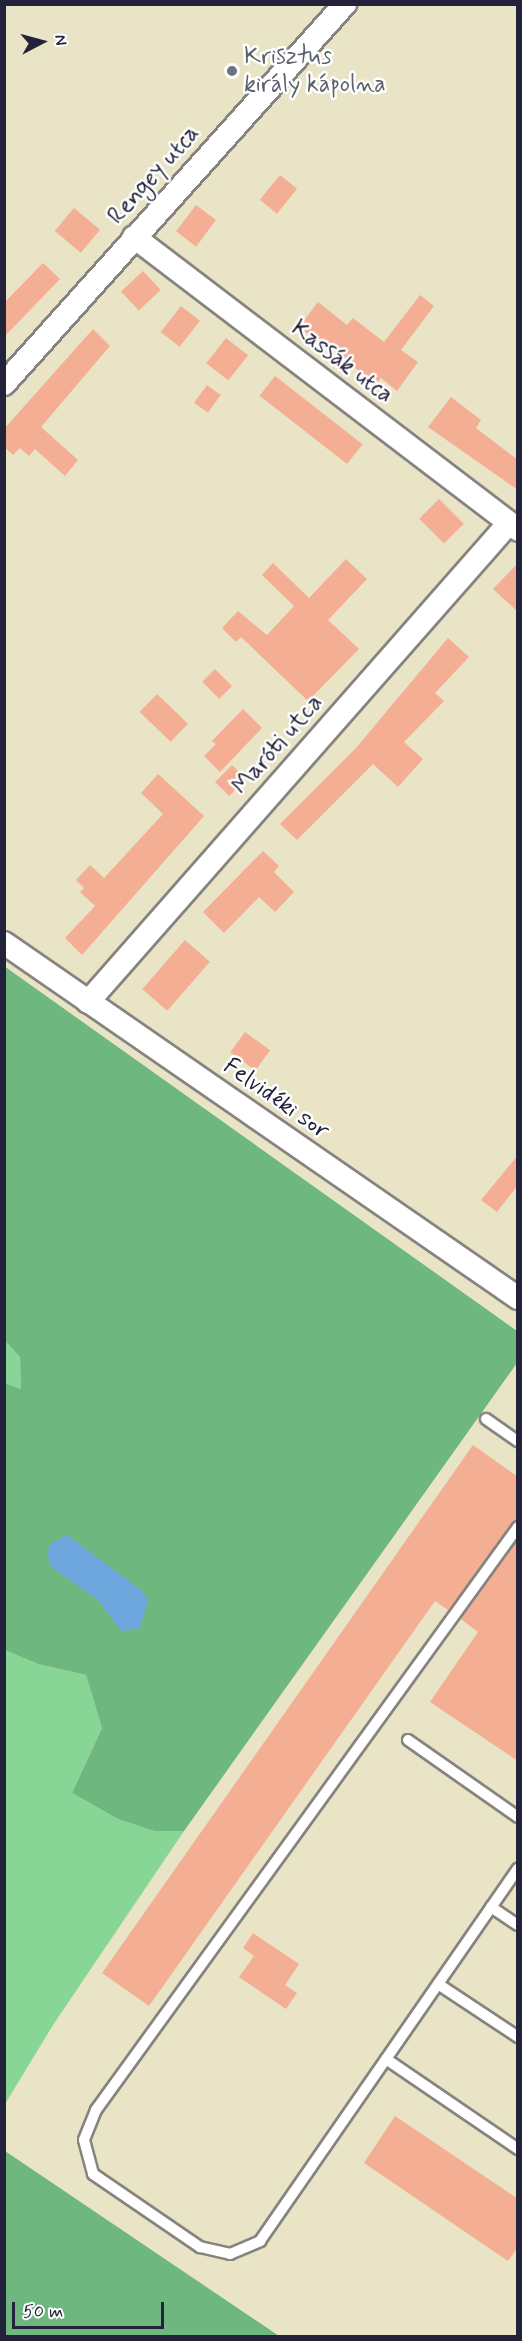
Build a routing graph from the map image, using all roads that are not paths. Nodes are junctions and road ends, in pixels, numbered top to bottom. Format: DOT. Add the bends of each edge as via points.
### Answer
graph roads {
  1 [pos="345,4"];
  2 [pos="134,237"];
  3 [pos="4,384"];
  4 [pos="513,527"];
  5 [pos="4,943"];
  6 [pos="88,1002"];
  7 [pos="518,1298"];
  8 [pos="486,1419"];
  9 [pos="518,1441"];
  10 [pos="518,1527"];
  11 [pos="408,1740"];
  12 [pos="518,1817"];
  13 [pos="518,1869"];
  14 [pos="491,1907"];
  15 [pos="518,1925"];
  16 [pos="438,1984"];
  17 [pos="518,2037"];
  18 [pos="386,2059"];
  19 [pos="518,2149"];
  1 -- 2 [label="street, Rengey utca"];
  2 -- 3 [label="street, Rengey utca"];
  2 -- 4 [label="street, Kassák utca"];
  4 -- 6 [label="street, Maróti utca"];
  5 -- 6 [label="street, Felvidéki sor"];
  6 -- 7 [label="street, Felvidéki sor"];
  8 -- 9 [label="lane"];
  10 -- 18 [label="lane" via="96,2110 84,2140 85,2155 93,2174 200,2247 230,2254 248,2250 260,2241"];
  11 -- 12 [label="lane"];
  13 -- 14 [label="lane"];
  14 -- 15 [label="lane"];
  14 -- 16 [label="lane"];
  16 -- 17 [label="lane"];
  16 -- 18 [label="lane"];
  18 -- 19 [label="lane"];
}
